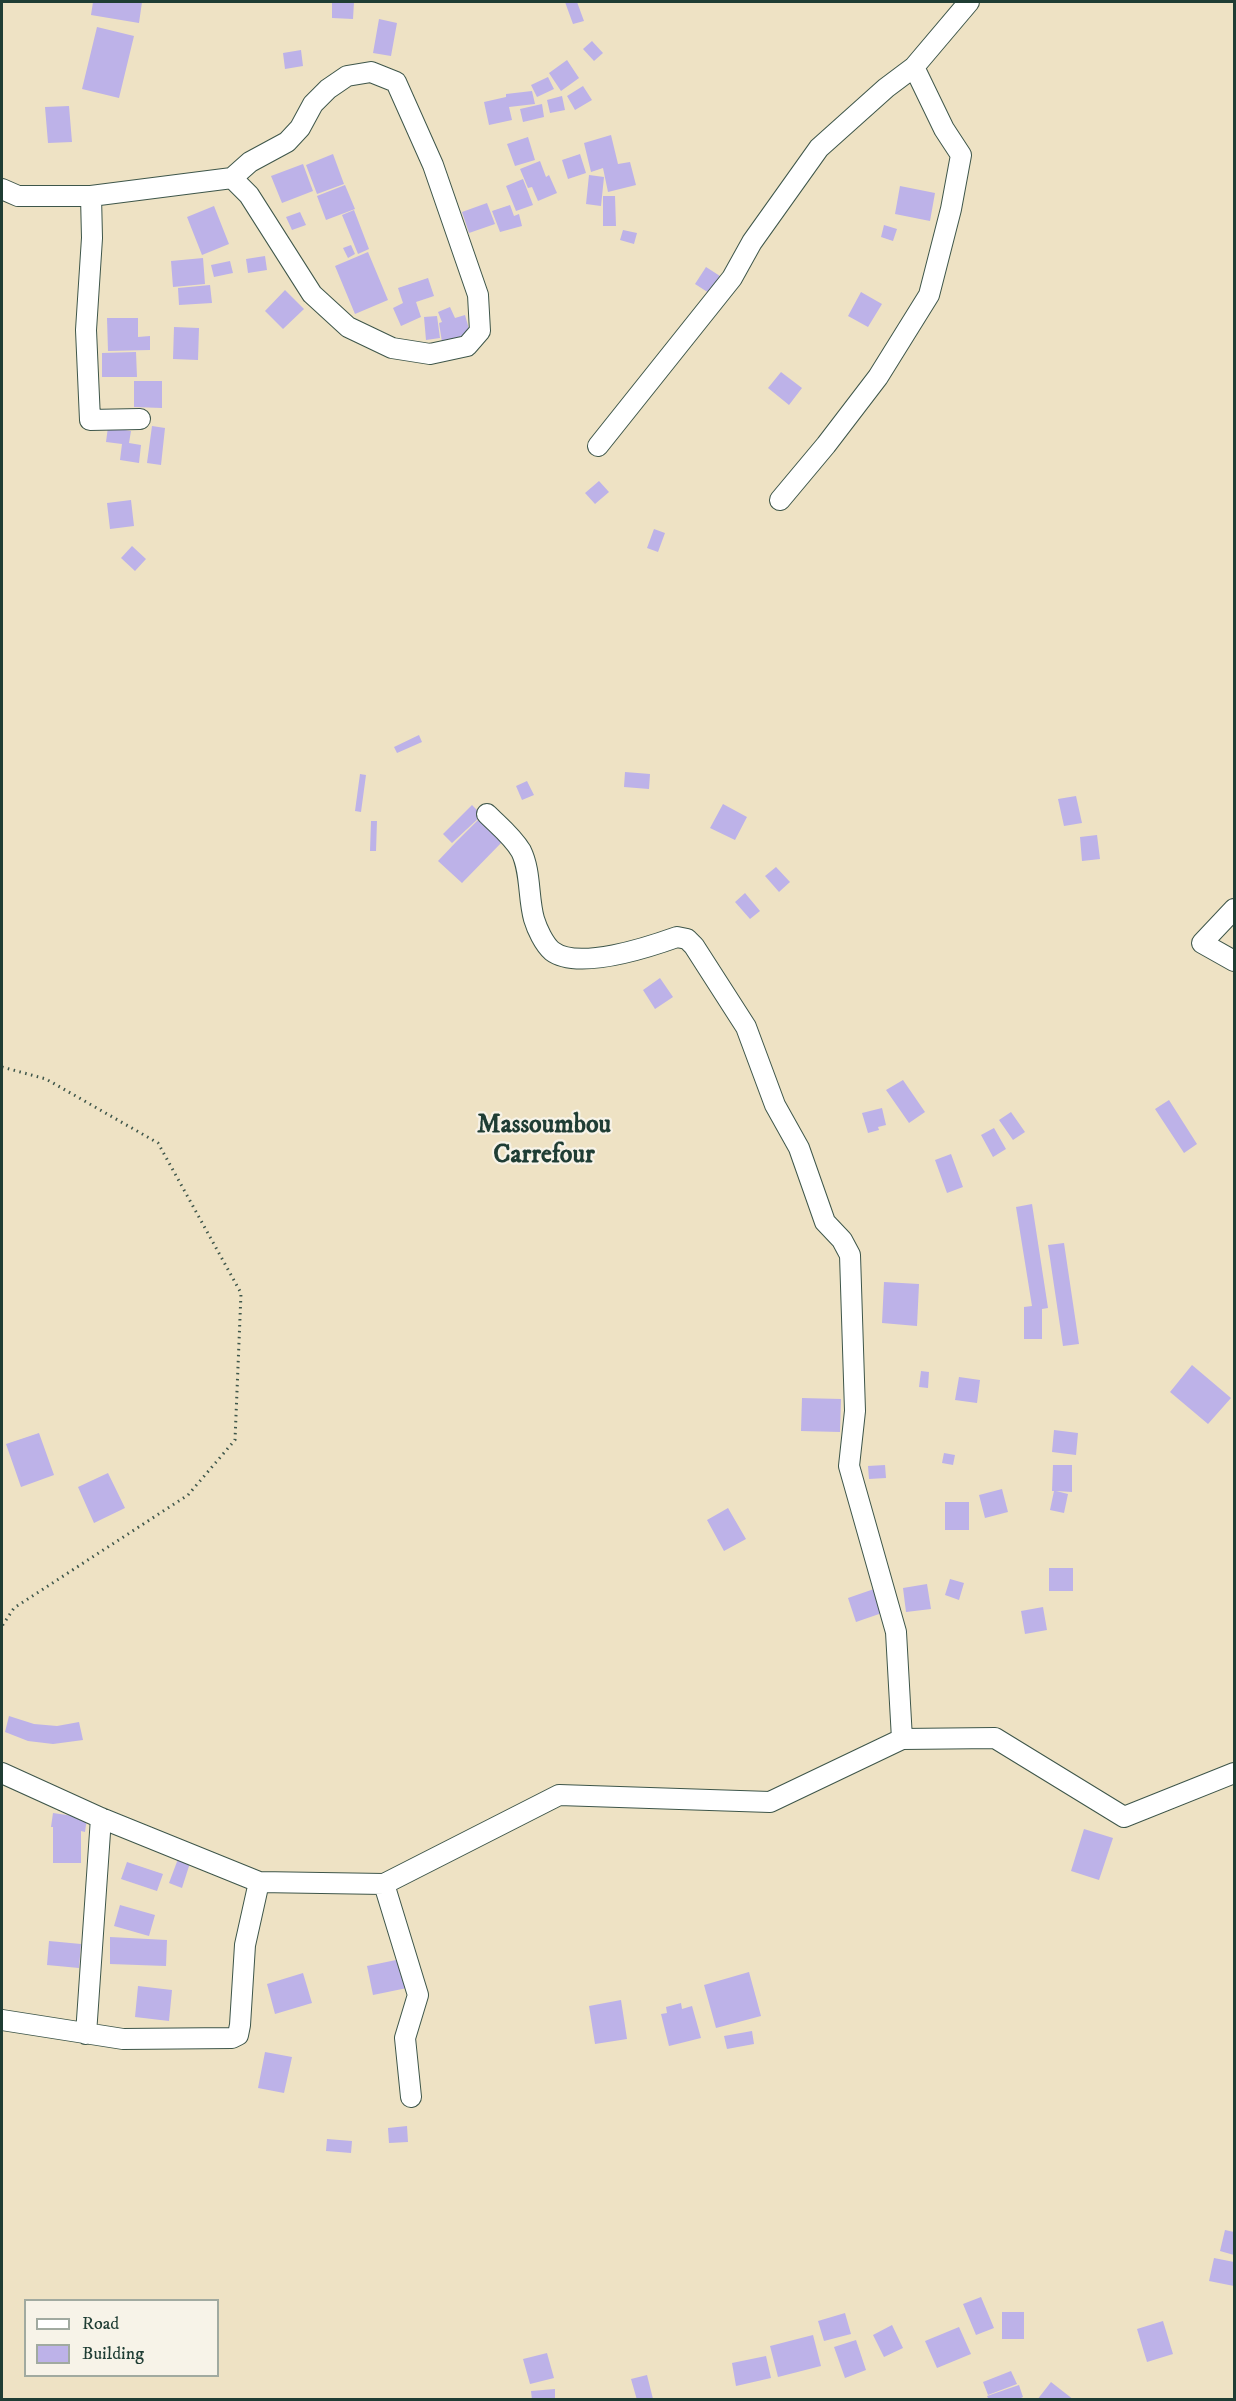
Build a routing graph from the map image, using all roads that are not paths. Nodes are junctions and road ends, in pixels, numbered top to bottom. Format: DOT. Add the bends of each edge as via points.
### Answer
graph roads {
  1 [pos="969,2"];
  2 [pos="914,67"];
  3 [pos="232,178"];
  4 [pos="2,189"];
  5 [pos="91,196"];
  6 [pos="140,419"];
  7 [pos="598,446"];
  8 [pos="780,500"];
  9 [pos="487,814"];
  10 [pos="1234,909"];
  11 [pos="1234,961"];
  12 [pos="902,1739"];
  13 [pos="2,1773"];
  14 [pos="1234,1773"];
  15 [pos="101,1818"];
  16 [pos="259,1882"];
  17 [pos="384,1884"];
  18 [pos="2,2020"];
  19 [pos="86,2034"];
  20 [pos="411,2097"];
  1 -- 2 [label="street"];
  2 -- 7 [label="street" via="819,148 752,242 732,278"];
  2 -- 8 [label="street" via="961,154 929,295 878,377"];
  3 -- 3 [label="street" via="250,162 287,142 313,105 347,76 371,72 396,82 433,165 478,295 480,331 467,346 430,354 392,348 348,327 312,294 249,195"];
  3 -- 5 [label="street"];
  4 -- 5 [label="street" via="18,196"];
  5 -- 6 [label="street" via="86,330 90,420"];
  9 -- 12 [label="street" via="514,840 522,854 535,920 552,951 563,957 613,957 677,937 694,946 746,1026 775,1105 799,1148 825,1222 850,1255 855,1411 849,1466 896,1632"];
  10 -- 11 [label="street" via="1202,943"];
  12 -- 14 [label="street" via="995,1738 1124,1817"];
  12 -- 17 [label="street" via="770,1802 559,1796"];
  13 -- 15 [label="street"];
  15 -- 16 [label="street"];
  15 -- 19 [label="street"];
  16 -- 17 [label="street"];
  16 -- 19 [label="street" via="245,1945 238,2035 123,2039"];
  17 -- 20 [label="street" via="418,1995 405,2038"];
  18 -- 19 [label="street"];
}
